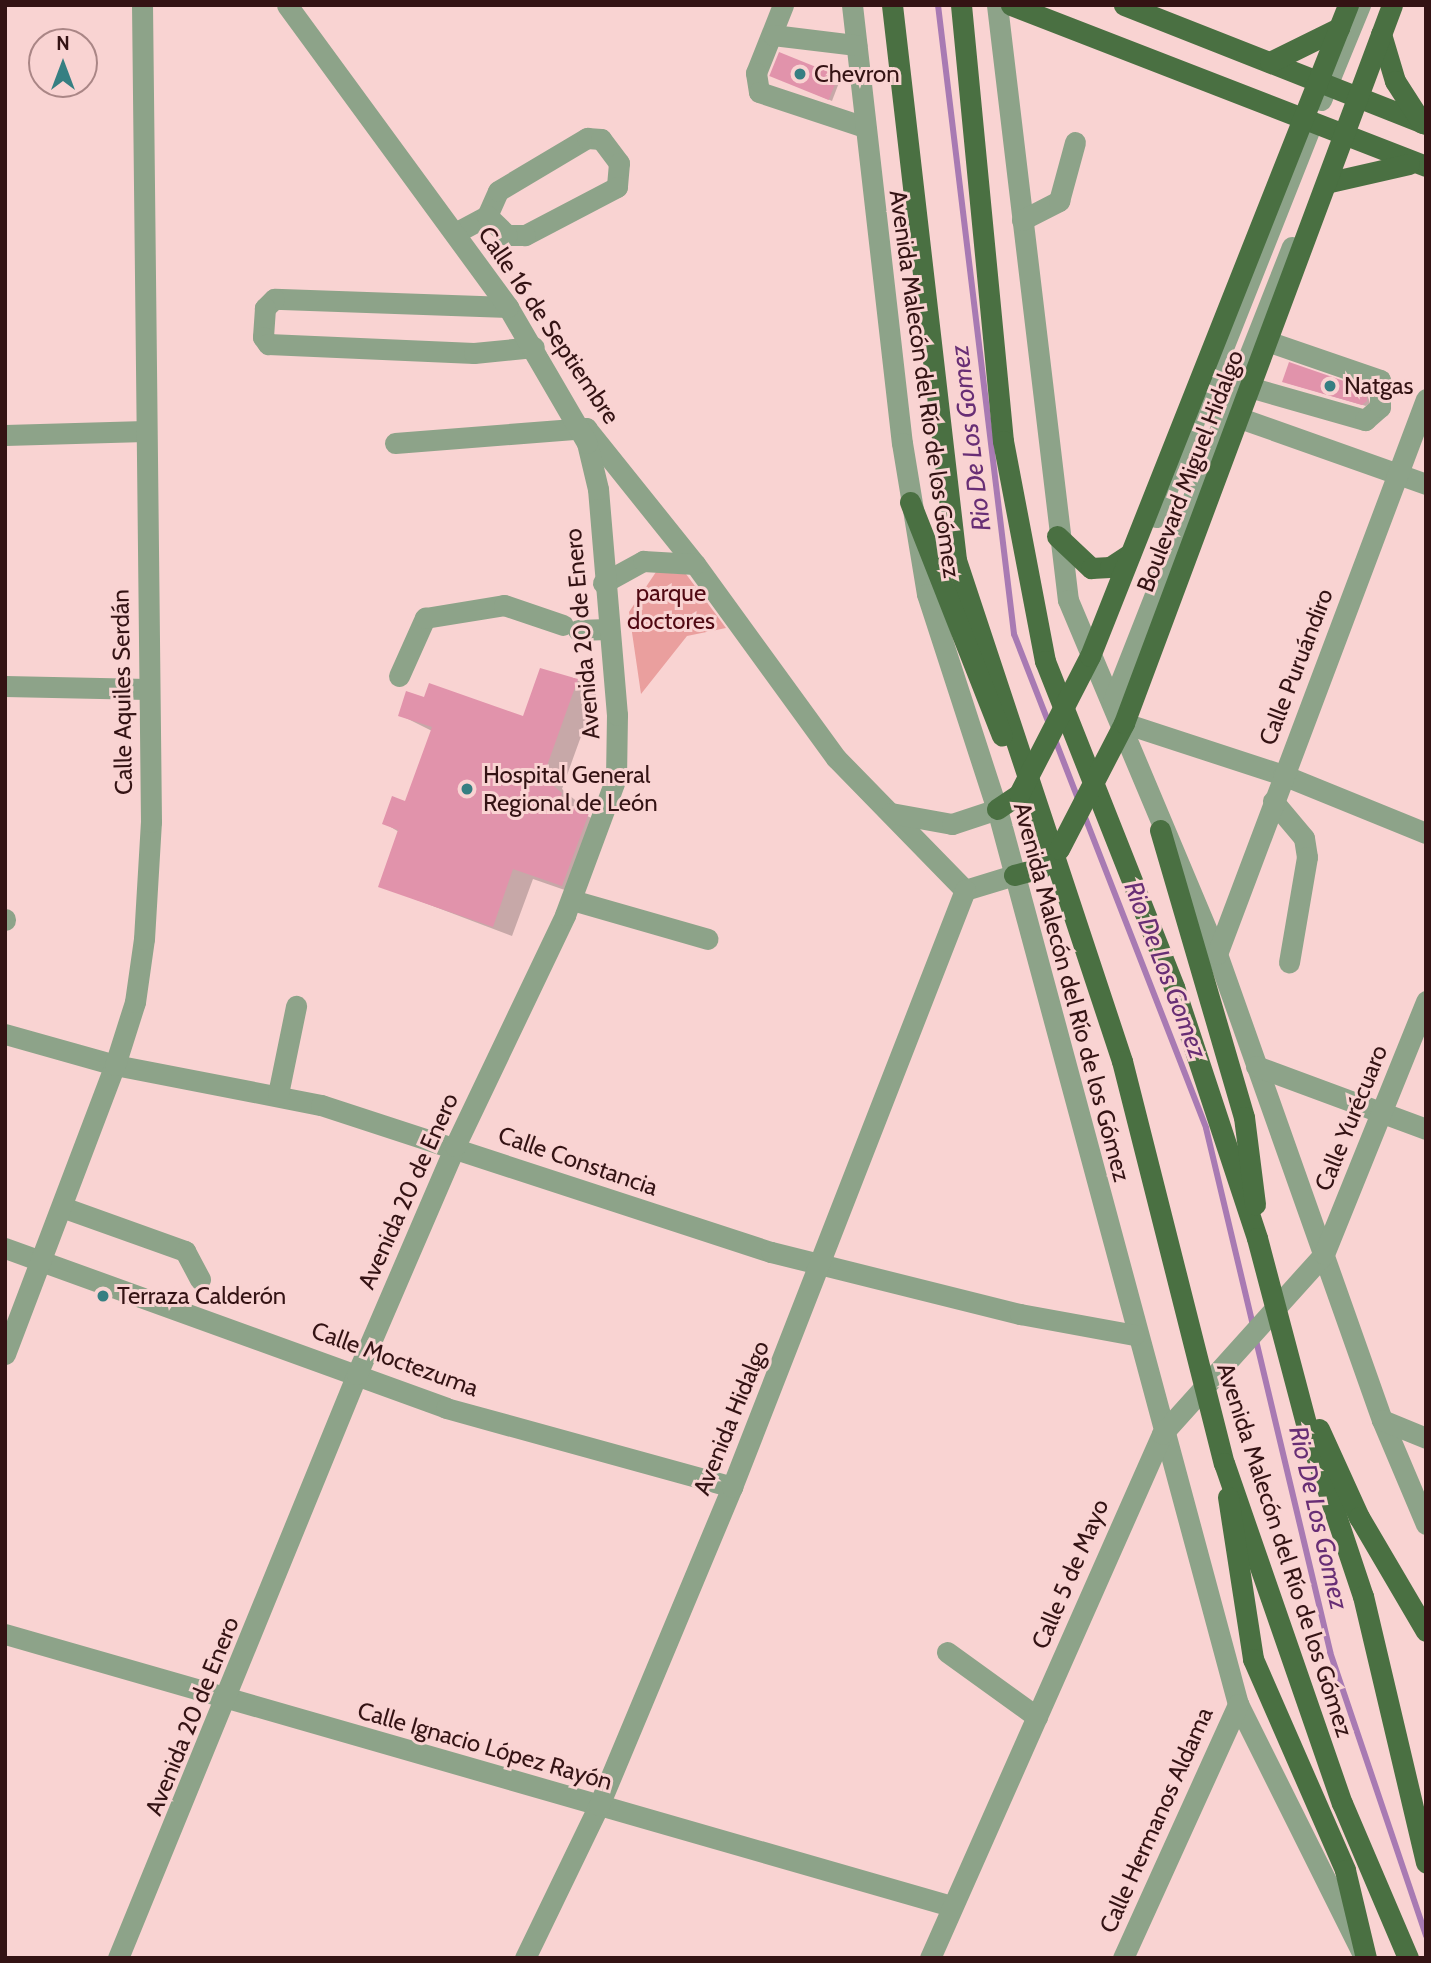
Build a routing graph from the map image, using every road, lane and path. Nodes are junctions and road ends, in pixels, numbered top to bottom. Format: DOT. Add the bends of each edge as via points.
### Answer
graph roads {
  1 [pos="142,5"];
  2 [pos="287,5"];
  3 [pos="783,5"];
  4 [pos="852,5"];
  5 [pos="892,5"];
  6 [pos="961,5"];
  7 [pos="997,5"];
  8 [pos="1011,5"];
  9 [pos="1124,5"];
  10 [pos="1348,5"];
  11 [pos="1360,5"];
  12 [pos="1381,5"];
  13 [pos="1392,5"];
  14 [pos="1037,10"];
  15 [pos="1339,28"];
  16 [pos="1381,33"];
  17 [pos="773,35"];
  18 [pos="856,45"];
  19 [pos="1270,62"];
  20 [pos="1324,84"];
  21 [pos="1356,97"];
  22 [pos="1308,123"];
  23 [pos="1424,124"];
  24 [pos="865,127"];
  25 [pos="1342,136"];
  26 [pos="1075,142"];
  27 [pos="1426,166"];
  28 [pos="1330,182"];
  29 [pos="487,216"];
  30 [pos="1023,219"];
  31 [pos="456,233"];
  32 [pos="508,307"];
  33 [pos="1267,341"];
  34 [pos="534,347"];
  35 [pos="1249,387"];
  36 [pos="1426,399"];
  37 [pos="1237,417"];
  38 [pos="579,426"];
  39 [pos="145,431"];
  40 [pos="5,435"];
  41 [pos="395,443"];
  42 [pos="1399,473"];
  43 [pos="1426,484"];
  44 [pos="911,502"];
  45 [pos="1057,536"];
  46 [pos="1130,554"];
  47 [pos="695,564"];
  48 [pos="603,583"];
  49 [pos="608,629"];
  50 [pos="1092,660"];
  51 [pos="399,676"];
  52 [pos="5,686"];
  53 [pos="147,689"];
  54 [pos="1113,701"];
  55 [pos="1124,723"];
  56 [pos="1283,775"];
  57 [pos="1024,779"];
  58 [pos="1273,801"];
  59 [pos="997,809"];
  60 [pos="887,812"];
  61 [pos="1160,830"];
  62 [pos="1426,833"];
  63 [pos="1014,875"];
  64 [pos="965,890"];
  65 [pos="572,900"];
  66 [pos="708,939"];
  67 [pos="1217,954"];
  68 [pos="1289,962"];
  69 [pos="1426,1001"];
  70 [pos="296,1006"];
  71 [pos="5,1034"];
  72 [pos="115,1065"];
  73 [pos="1256,1066"];
  74 [pos="278,1094"];
  75 [pos="1383,1115"];
  76 [pos="1426,1129"];
  77 [pos="454,1146"];
  78 [pos="61,1207"];
  79 [pos="1257,1238"];
  80 [pos="5,1248"];
  81 [pos="1319,1259"];
  82 [pos="41,1261"];
  83 [pos="820,1264"];
  84 [pos="200,1279"];
  85 [pos="1134,1335"];
  86 [pos="5,1354"];
  87 [pos="1290,1366"];
  88 [pos="357,1374"];
  89 [pos="1382,1420"];
  90 [pos="1162,1434"];
  91 [pos="1426,1438"];
  92 [pos="1224,1464"];
  93 [pos="732,1487"];
  94 [pos="1426,1524"];
  95 [pos="1426,1631"];
  96 [pos="5,1634"];
  97 [pos="947,1652"];
  98 [pos="227,1702"];
  99 [pos="1238,1704"];
  100 [pos="1037,1717"];
  101 [pos="599,1805"];
  102 [pos="1426,1863"];
  103 [pos="951,1906"];
  104 [pos="118,1958"];
  105 [pos="526,1958"];
  106 [pos="930,1958"];
  107 [pos="1123,1958"];
  108 [pos="1366,1958"];
  109 [pos="1408,1958"];
  1 -- 39 [label="street, Calle Aquiles Serdán"];
  2 -- 31 [label="street, Calle 16 de Septiembre"];
  3 -- 17 [label="street"];
  4 -- 18 [label="street, Avenida Malecón del Río de los Gómez"];
  5 -- 57 [label="main road, Avenida Malecón del Río de los Gómez" via="948,524"];
  6 -- 79 [label="main road, Avenida Malecón del Río de los Gómez" via="1003,441 1045,661 1174,987"];
  7 -- 30 [label="street"];
  8 -- 14 [label="main road"];
  9 -- 19 [label="main road"];
  10 -- 15 [label="main road, Boulevard Miguel Hidalgo"];
  11 -- 20 [label="street"];
  12 -- 21 [label="street"];
  13 -- 16 [label="main road, Boulevard Miguel Hidalgo"];
  14 -- 22 [label="main road"];
  15 -- 19 [label="main road"];
  15 -- 20 [label="main road, Boulevard Miguel Hidalgo"];
  16 -- 21 [label="main road, Boulevard Miguel Hidalgo"];
  16 -- 23 [label="main road" via="1395,81"];
  17 -- 18 [label="street"];
  17 -- 24 [label="street" via="756,73 759,92"];
  18 -- 24 [label="street, Avenida Malecón del Río de los Gómez"];
  19 -- 20 [label="main road"];
  20 -- 21 [label="main road"];
  20 -- 22 [label="main road, Boulevard Miguel Hidalgo"];
  21 -- 23 [label="main road"];
  21 -- 25 [label="main road, Boulevard Miguel Hidalgo"];
  22 -- 25 [label="main road"];
  22 -- 46 [label="main road, Boulevard Miguel Hidalgo"];
  22 -- 50 [label="street" via="1217,375"];
  24 -- 44 [label="street, Avenida Malecón del Río de los Gómez"];
  25 -- 27 [label="main road"];
  25 -- 28 [label="main road, Boulevard Miguel Hidalgo"];
  25 -- 54 [label="street"];
  26 -- 30 [label="street" via="1059,201"];
  27 -- 28 [label="main road" via="1372,168"];
  28 -- 33 [label="main road, Boulevard Miguel Hidalgo"];
  29 -- 29 [label="street" via="507,235 525,235 617,187 619,163 601,139 587,138 498,191"];
  29 -- 31 [label="street"];
  30 -- 45 [label="street"];
  31 -- 32 [label="street, Calle 16 de Septiembre"];
  32 -- 34 [label="street, Calle 16 de Septiembre"];
  32 -- 34 [label="street" via="274,299 265,308 263,337 268,344 474,353"];
  33 -- 35 [label="main road, Boulevard Miguel Hidalgo"];
  33 -- 35 [label="street" via="1380,380 1380,407 1365,420"];
  34 -- 38 [label="street, Calle 16 de Septiembre"];
  35 -- 37 [label="main road, Boulevard Miguel Hidalgo"];
  36 -- 42 [label="street, Calle Puruándiro"];
  37 -- 42 [label="street"];
  37 -- 55 [label="main road, Boulevard Miguel Hidalgo"];
  38 -- 41 [label="street"];
  38 -- 47 [label="street, Calle 16 de Septiembre"];
  38 -- 48 [label="street, Avenida 20 de Enero" via="598,489"];
  39 -- 40 [label="street"];
  39 -- 53 [label="street, Calle Aquiles Serdán"];
  42 -- 43 [label="street"];
  42 -- 56 [label="street, Calle Puruándiro"];
  44 -- 57 [label="main road" via="989,705"];
  44 -- 59 [label="street, Avenida Malecón del Río de los Gómez" via="927,594"];
  45 -- 46 [label="main road" via="1091,568 1110,567"];
  45 -- 50 [label="street" via="1068,600"];
  46 -- 50 [label="main road, Boulevard Miguel Hidalgo"];
  47 -- 48 [label="street" via="643,561"];
  47 -- 60 [label="street, Calle 16 de Septiembre" via="836,758"];
  48 -- 49 [label="street, Avenida 20 de Enero"];
  49 -- 51 [label="street" via="571,627 504,605 425,618"];
  49 -- 65 [label="street, Avenida 20 de Enero" via="616,778"];
  50 -- 54 [label="street"];
  50 -- 57 [label="main road, Boulevard Miguel Hidalgo"];
  52 -- 53 [label="street"];
  53 -- 72 [label="street, Calle Aquiles Serdán" via="151,822 144,939 135,1002"];
  54 -- 55 [label="street"];
  55 -- 56 [label="street"];
  55 -- 61 [label="street"];
  55 -- 63 [label="main road, Boulevard Miguel Hidalgo" via="1059,849 1041,868"];
  56 -- 58 [label="street, Calle Puruándiro"];
  56 -- 62 [label="street"];
  57 -- 59 [label="main road, Boulevard Miguel Hidalgo"];
  57 -- 92 [label="main road, Avenida Malecón del Río de los Gómez" via="1122,1061"];
  58 -- 67 [label="street, Calle Puruándiro"];
  58 -- 68 [label="street" via="1304,838 1307,856"];
  59 -- 60 [label="street, Boulevard Miguel Hidalgo" via="952,824"];
  59 -- 63 [label="street, Avenida Malecón del Río de los Gómez"];
  60 -- 64 [label="street, Calle 16 de Septiembre"];
  61 -- 67 [label="street"];
  61 -- 79 [label="main road" via="1244,1117"];
  63 -- 64 [label="street, Boulevard Miguel Hidalgo"];
  63 -- 85 [label="street, Avenida Malecón del Río de los Gómez"];
  64 -- 83 [label="street, Avenida Hidalgo"];
  65 -- 66 [label="street"];
  65 -- 77 [label="street, Avenida 20 de Enero"];
  67 -- 73 [label="street"];
  69 -- 75 [label="street, Calle Yurécuaro"];
  70 -- 74 [label="street"];
  71 -- 72 [label="street, Calle Constancia"];
  72 -- 74 [label="street, Calle Constancia"];
  72 -- 78 [label="street, Calle Aquiles Serdán"];
  73 -- 75 [label="street"];
  73 -- 81 [label="street"];
  74 -- 77 [label="street, Calle Constancia"];
  75 -- 76 [label="street"];
  75 -- 81 [label="street, Calle Yurécuaro"];
  77 -- 83 [label="street, Calle Constancia" via="714,1236"];
  77 -- 88 [label="street, Avenida 20 de Enero"];
  78 -- 82 [label="street, Calle Aquiles Serdán"];
  78 -- 84 [label="street" via="184,1251"];
  79 -- 87 [label="main road, Avenida Malecón del Río de los Gómez"];
  80 -- 82 [label="street, Calle Moctezuma"];
  81 -- 89 [label="street"];
  81 -- 90 [label="street, Calle 5 de Mayo" via="1182,1406"];
  82 -- 86 [label="street, Calle Aquiles Serdán"];
  82 -- 88 [label="street, Calle Moctezuma"];
  83 -- 85 [label="street, Calle Constancia" via="1020,1314"];
  83 -- 93 [label="street, Avenida Hidalgo"];
  85 -- 90 [label="street, Avenida Malecón del Río de los Gómez"];
  87 -- 95 [label="main road" via="1359,1517"];
  87 -- 102 [label="main road, Avenida Malecón del Río de los Gómez" via="1363,1596"];
  88 -- 93 [label="street, Calle Moctezuma" via="459,1412"];
  88 -- 98 [label="street, Avenida 20 de Enero"];
  89 -- 91 [label="street"];
  89 -- 94 [label="street"];
  90 -- 99 [label="street, Avenida Malecón del Río de los Gómez"];
  90 -- 100 [label="street, Calle 5 de Mayo"];
  92 -- 108 [label="main road" via="1254,1659 1352,1888"];
  92 -- 109 [label="main road, Avenida Malecón del Río de los Gómez" via="1342,1803"];
  93 -- 101 [label="street, Avenida Hidalgo"];
  96 -- 98 [label="street, Calle Ignacio López Rayón"];
  97 -- 100 [label="street"];
  98 -- 101 [label="street, Calle Ignacio López Rayón"];
  98 -- 104 [label="street, Avenida 20 de Enero"];
  99 -- 107 [label="street, Calle Hermanos Aldama"];
  99 -- 108 [label="street, Avenida Malecón del Río de los Gómez"];
  100 -- 103 [label="street, Calle 5 de Mayo"];
  101 -- 103 [label="street, Calle Ignacio López Rayón"];
  101 -- 105 [label="street, Avenida Hidalgo"];
  103 -- 106 [label="street, Calle 5 de Mayo"];
}
